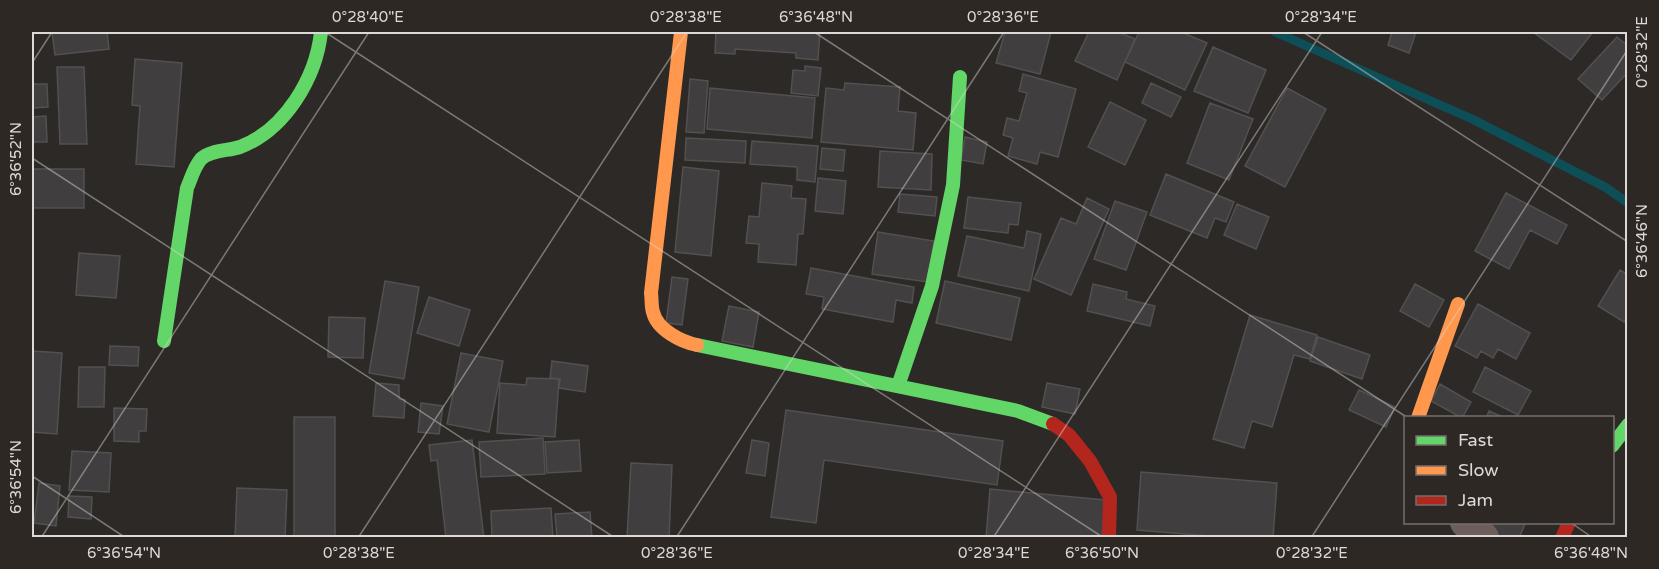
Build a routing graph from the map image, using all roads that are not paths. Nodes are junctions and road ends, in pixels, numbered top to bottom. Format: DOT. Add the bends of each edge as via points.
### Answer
graph roads {
  1 [pos="321,32"];
  2 [pos="681,32"];
  3 [pos="960,77"];
  4 [pos="1458,304"];
  5 [pos="164,341"];
  6 [pos="898,386"];
  7 [pos="1418,416"];
  8 [pos="1628,425"];
  9 [pos="1614,443"];
  10 [pos="1468,524"];
  11 [pos="1109,537"];
  12 [pos="1483,537"];
  1 -- 5 [label="street" via="317,57 276,124 258,139 202,158 195,169 187,188"];
  2 -- 6 [label="street" via="651,293 653,315 665,330 686,343"];
  3 -- 6 [label="street" via="953,185 932,286"];
  4 -- 7 [label="street"];
  6 -- 11 [label="street" via="1018,411 1052,423 1070,435 1110,497"];
  8 -- 9 [label="street"];
  10 -- 12 [label="street"];
}
